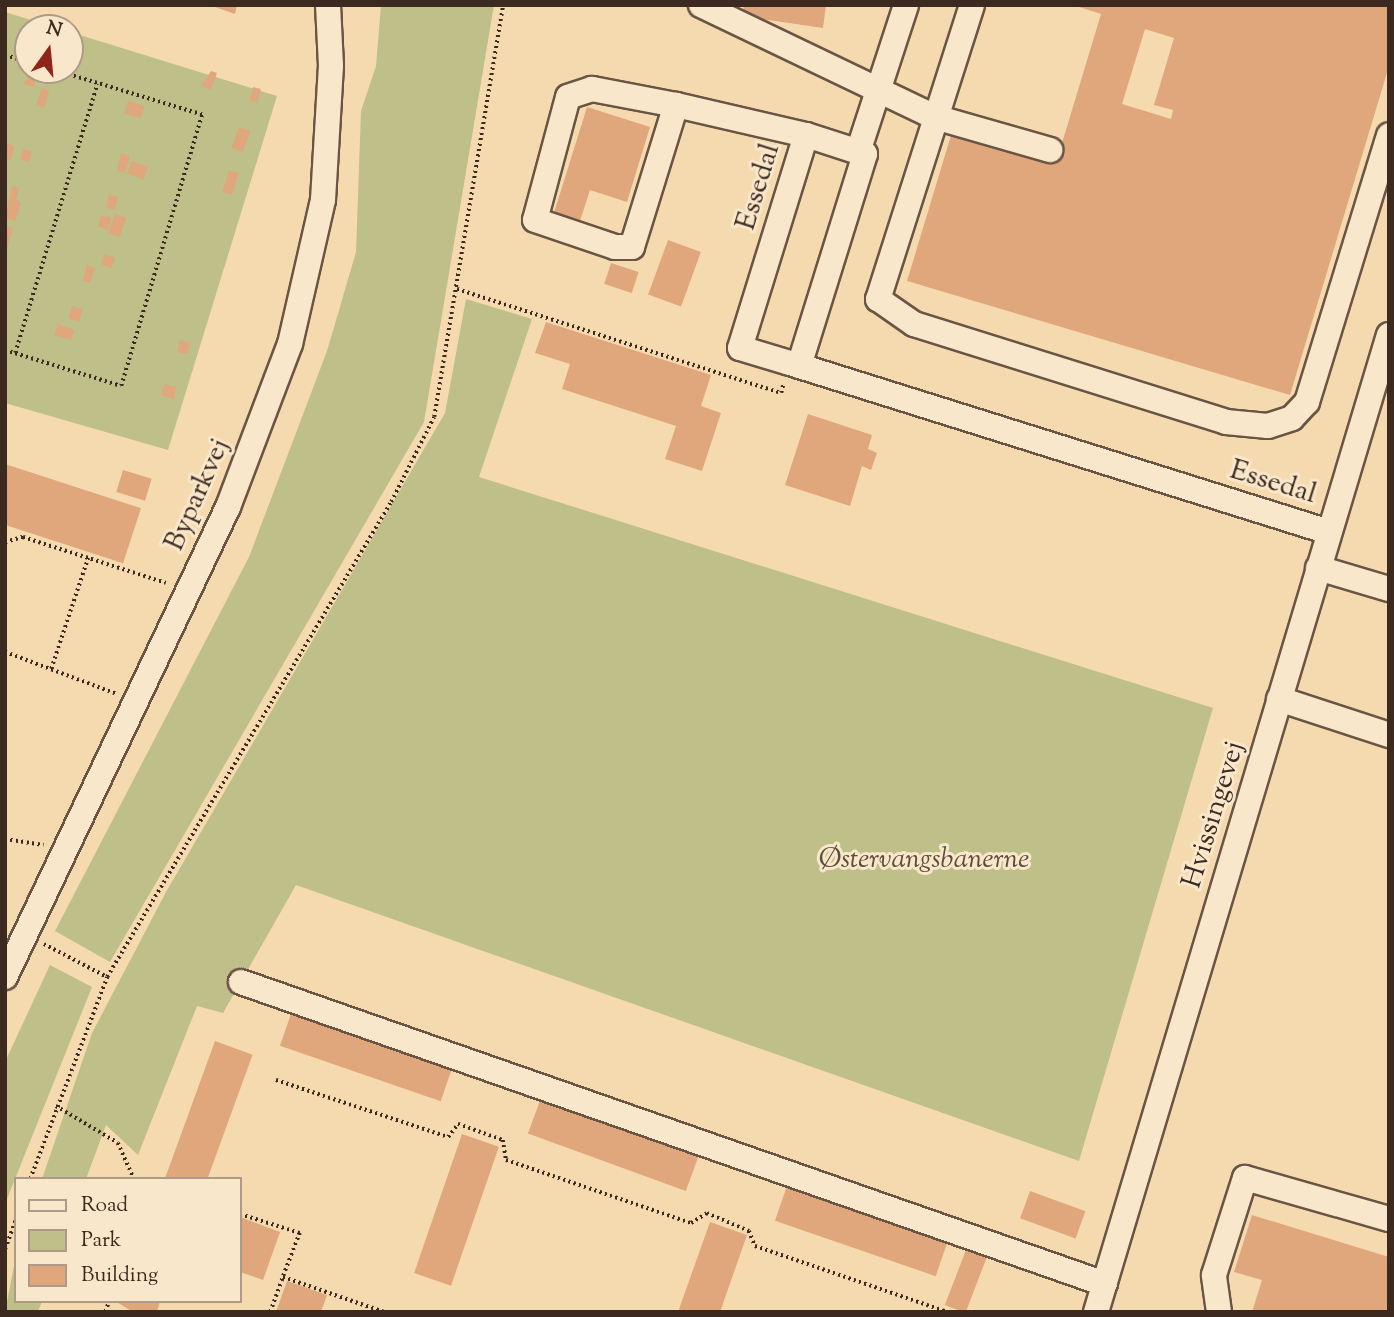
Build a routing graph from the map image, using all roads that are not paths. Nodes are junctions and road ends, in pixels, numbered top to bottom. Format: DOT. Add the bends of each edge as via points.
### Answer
graph roads {
  1 [pos="328,5"];
  2 [pos="701,5"];
  3 [pos="906,5"];
  4 [pos="972,5"];
  5 [pos="880,93"];
  6 [pos="676,105"];
  7 [pos="934,117"];
  8 [pos="807,135"];
  9 [pos="1389,135"];
  10 [pos="1050,150"];
  11 [pos="858,152"];
  12 [pos="1389,335"];
  13 [pos="794,365"];
  14 [pos="1329,532"];
  15 [pos="1318,568"];
  16 [pos="1389,589"];
  17 [pos="1279,699"];
  18 [pos="1389,735"];
  19 [pos="13,936"];
  20 [pos="5,977"];
  21 [pos="242,982"];
  22 [pos="1389,1219"];
  23 [pos="1105,1284"];
  24 [pos="1096,1312"];
  25 [pos="1219,1312"];
  1 -- 19 [label="street, Byparkvej" via="329,125 310,276 260,428 64,848"];
  2 -- 5 [label="street"];
  3 -- 5 [label="street"];
  4 -- 7 [label="street"];
  5 -- 7 [label="street"];
  5 -- 11 [label="street"];
  6 -- 6 [label="street" via="632,247 615,247 535,220 568,97 592,89"];
  6 -- 8 [label="street"];
  7 -- 9 [label="street" via="878,299 914,324 1226,422 1268,426 1293,418 1307,402"];
  7 -- 10 [label="street"];
  8 -- 11 [label="street, Essedal"];
  8 -- 13 [label="street, Essedal" via="740,348"];
  11 -- 13 [label="street" via="865,154"];
  12 -- 14 [label="street, Hvissingevej"];
  13 -- 14 [label="street, Essedal"];
  14 -- 15 [label="street, Hvissingevej"];
  15 -- 16 [label="street"];
  15 -- 17 [label="street, Hvissingevej"];
  17 -- 18 [label="street"];
  17 -- 23 [label="street, Hvissingevej"];
  19 -- 20 [label="street, Byparkvej"];
  21 -- 23 [label="street"];
  22 -- 25 [label="street" via="1245,1178 1214,1275"];
  23 -- 24 [label="street, Hvissingevej"];
}
